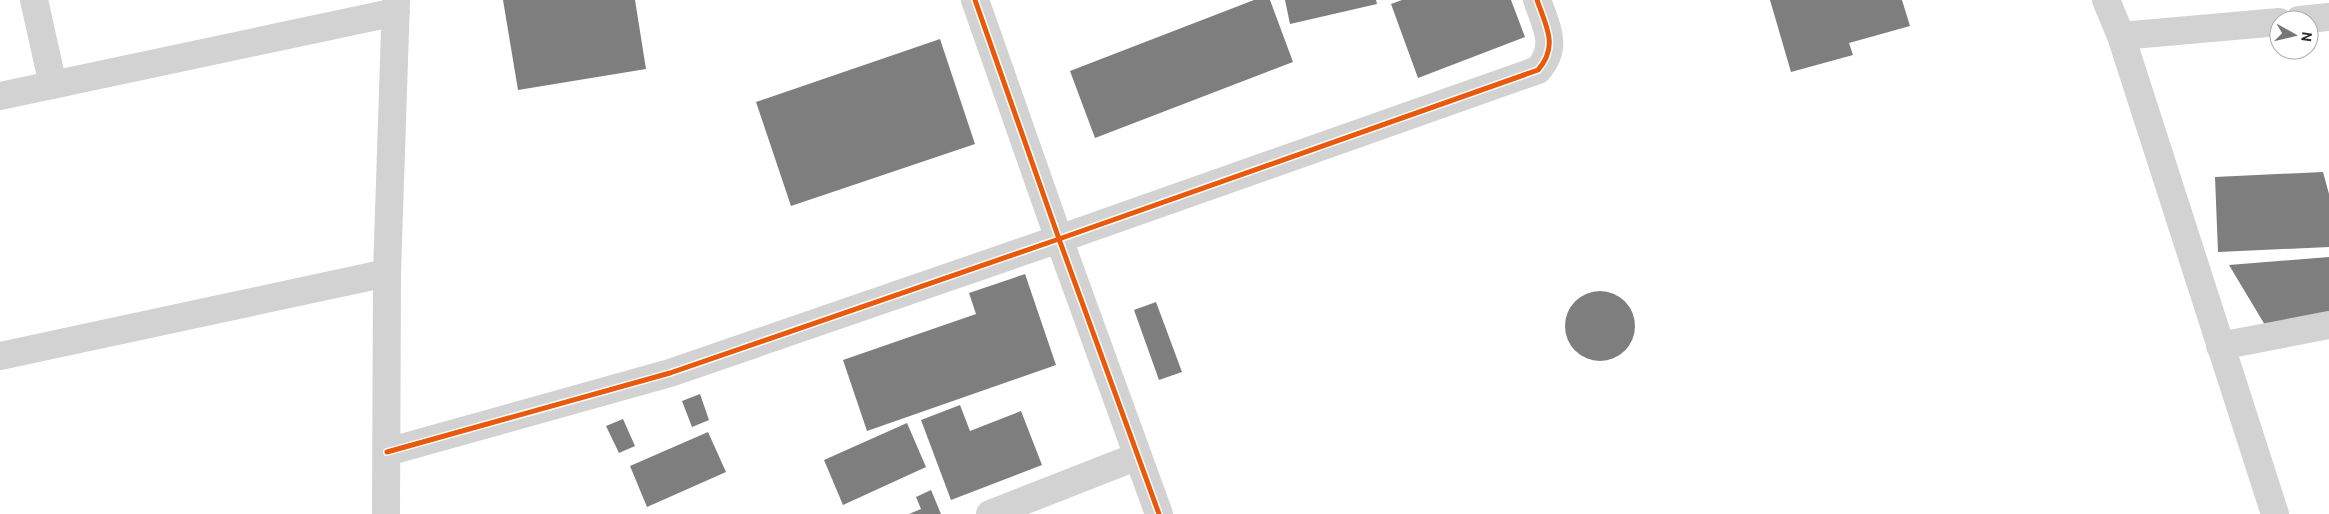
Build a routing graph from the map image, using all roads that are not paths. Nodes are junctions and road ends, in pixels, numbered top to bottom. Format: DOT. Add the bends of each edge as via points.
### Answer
graph roads {
  1 [pos="34,0"];
  2 [pos="975,0"];
  3 [pos="1537,0"];
  4 [pos="2106,0"];
  5 [pos="396,6"];
  6 [pos="2269,23"];
  7 [pos="2121,36"];
  8 [pos="53,85"];
  9 [pos="0,96"];
  10 [pos="1059,240"];
  11 [pos="388,273"];
  12 [pos="2329,324"];
  13 [pos="2220,346"];
  14 [pos="0,356"];
  15 [pos="387,452"];
  16 [pos="1138,456"];
  17 [pos="386,514"];
  18 [pos="990,514"];
  19 [pos="1158,514"];
  20 [pos="2275,514"];
  1 -- 8 [label="street"];
  2 -- 10 [label="street"];
  3 -- 10 [label="street" via="1549,46 1548,58 1538,70"];
  4 -- 7 [label="street"];
  5 -- 8 [label="street"];
  5 -- 11 [label="street"];
  6 -- 7 [label="street"];
  7 -- 13 [label="street"];
  8 -- 9 [label="street"];
  10 -- 15 [label="street" via="670,373"];
  10 -- 16 [label="street"];
  11 -- 14 [label="street"];
  11 -- 15 [label="street"];
  12 -- 13 [label="street"];
  13 -- 20 [label="street"];
  15 -- 17 [label="street"];
  16 -- 18 [label="street"];
  16 -- 19 [label="street"];
}
